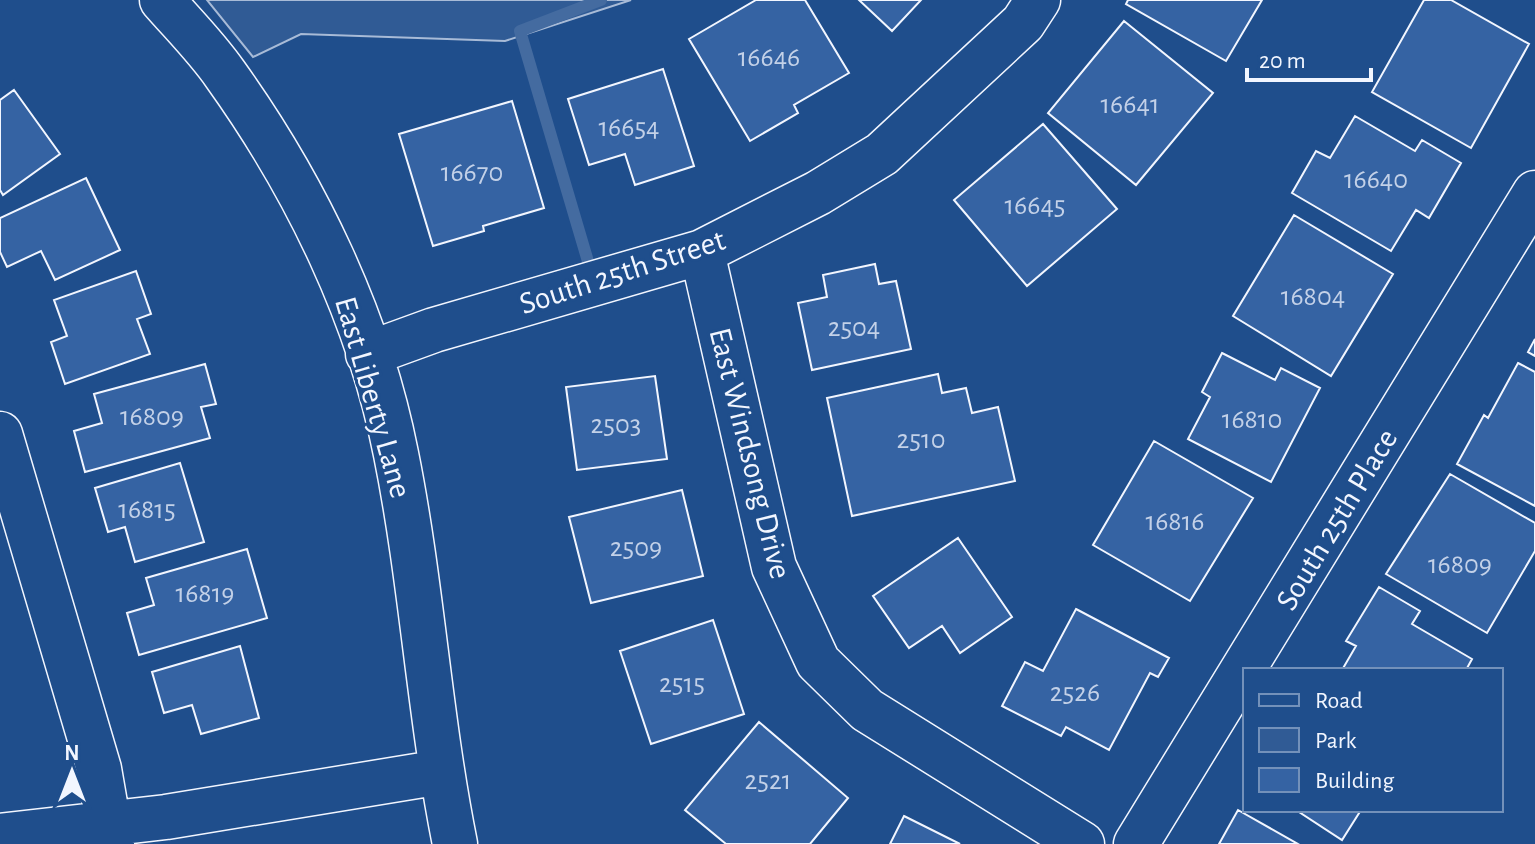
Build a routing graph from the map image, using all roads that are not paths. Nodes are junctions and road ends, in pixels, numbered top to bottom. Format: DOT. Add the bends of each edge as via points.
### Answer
graph roads {
  1 [pos="162,0"];
  2 [pos="1038,0"];
  3 [pos="1535,193"];
  4 [pos="702,252"];
  5 [pos="368,354"];
  6 [pos="0,434"];
  7 [pos="1244,668"];
  8 [pos="1243,669"];
  9 [pos="441,772"];
  10 [pos="110,834"];
  11 [pos="0,836"];
  12 [pos="455,844"];
  13 [pos="1082,844"];
  14 [pos="1136,844"];
  1 -- 5 [label="street, East Liberty Lane" via="223,71 270,141 317,224"];
  2 -- 4 [label="street, South 25th Street" via="1023,23 882,154"];
  3 -- 7 [label="street, South 25th Place"];
  4 -- 5 [label="street, South 25th Street" via="449,325"];
  4 -- 13 [label="street, East Windsong Drive" via="774,567 818,662 867,710"];
  5 -- 9 [label="street, East Liberty Lane" via="396,451"];
  6 -- 10 [label="street" via="99,769"];
  8 -- 14 [label="street, South 25th Place"];
  9 -- 10 [label="street"];
  9 -- 12 [label="street, East Liberty Lane"];
  10 -- 11 [label="street"];
}
